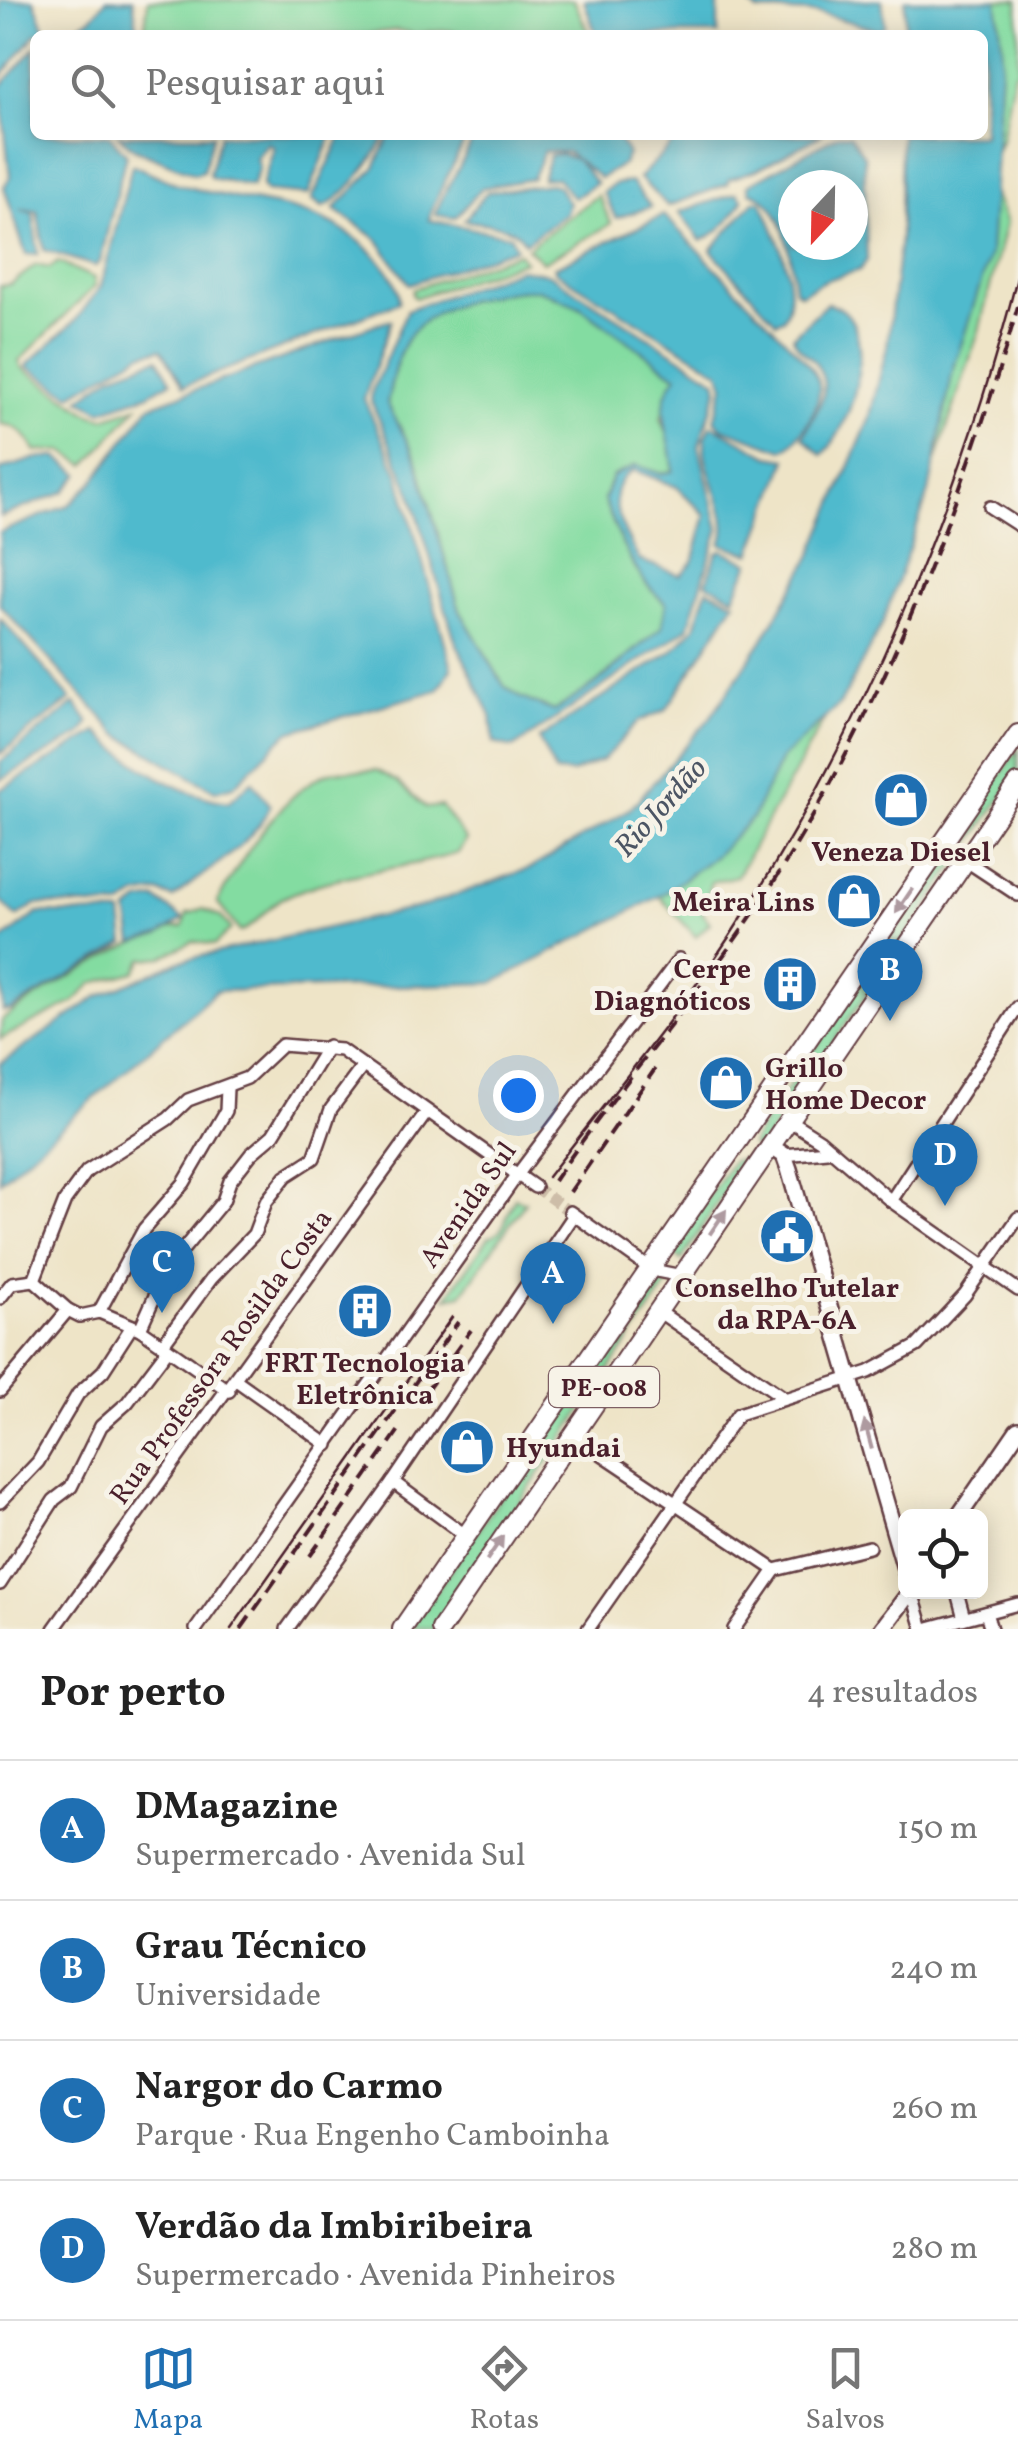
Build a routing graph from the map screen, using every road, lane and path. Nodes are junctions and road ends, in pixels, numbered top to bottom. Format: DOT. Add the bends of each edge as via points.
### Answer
graph roads {
  1 [pos="990,506"];
  2 [pos="1018,526"];
  3 [pos="1018,734"];
  4 [pos="1018,784"];
  5 [pos="965,860"];
  6 [pos="1018,895"];
  7 [pos="679,959"];
  8 [pos="1018,1007"];
  9 [pos="328,1046"];
  10 [pos="363,1066"];
  11 [pos="227,1088"];
  12 [pos="208,1094"];
  13 [pos="226,1110"];
  14 [pos="427,1112"];
  15 [pos="787,1119"];
  16 [pos="777,1150"];
  17 [pos="827,1150"];
  18 [pos="730,1156"];
  19 [pos="518,1174"];
  20 [pos="536,1187"];
  21 [pos="891,1202"];
  22 [pos="1018,1218"];
  23 [pos="984,1266"];
  24 [pos="652,1270"];
  25 [pos="682,1276"];
  26 [pos="34,1280"];
  27 [pos="1018,1290"];
  28 [pos="0,1298"];
  29 [pos="68,1310"];
  30 [pos="658,1311"];
  31 [pos="98,1312"];
  32 [pos="136,1328"];
  33 [pos="165,1346"];
  34 [pos="852,1378"];
  35 [pos="232,1386"];
  36 [pos="0,1390"];
  37 [pos="783,1397"];
  38 [pos="1018,1430"];
  39 [pos="571,1433"];
  40 [pos="328,1446"];
  41 [pos="394,1482"];
  42 [pos="0,1502"];
  43 [pos="677,1504"];
  44 [pos="964,1509"];
  45 [pos="892,1529"];
  46 [pos="465,1535"];
  47 [pos="898,1535"];
  48 [pos="898,1547"];
  49 [pos="868,1548"];
  50 [pos="776,1570"];
  51 [pos="0,1584"];
  52 [pos="906,1599"];
  53 [pos="913,1599"];
  54 [pos="959,1599"];
  55 [pos="1018,1604"];
  56 [pos="986,1612"];
  57 [pos="964,1618"];
  58 [pos="54,1629"];
  59 [pos="196,1629"];
  60 [pos="287,1629"];
  61 [pos="402,1629"];
  62 [pos="441,1629"];
  63 [pos="588,1629"];
  64 [pos="734,1629"];
  65 [pos="882,1629"];
  66 [pos="924,1629"];
  67 [pos="991,1629"];
  1 -- 2 [label="street"];
  3 -- 18 [label="highway, PE-008, one-way"];
  4 -- 5 [label="highway, PE-008"];
  5 -- 6 [label="street"];
  5 -- 15 [label="highway, PE-008"];
  7 -- 19 [label="street, Avenida Sul"];
  8 -- 21 [label="street"];
  9 -- 10 [label="street"];
  9 -- 11 [label="street" via="282,1045"];
  9 -- 32 [label="street" via="273,1134 167,1269"];
  10 -- 14 [label="street"];
  10 -- 33 [label="street" via="331,1109 314,1158 286,1176 254,1234 211,1279"];
  11 -- 12 [label="street"];
  11 -- 13 [label="street"];
  12 -- 13 [label="street"];
  12 -- 26 [label="street" via="188,1100 82,1176 61,1208"];
  13 -- 31 [label="street" via="184,1183 144,1229"];
  14 -- 19 [label="street"];
  14 -- 35 [label="street, Rua Professora Rosilda Costa"];
  15 -- 16 [label="highway, PE-008"];
  15 -- 17 [label="street"];
  16 -- 17 [label="street"];
  16 -- 18 [label="highway"];
  25 -- 16 [label="highway, PE-008, one-way"];
  16 -- 34 [label="main road"];
  17 -- 21 [label="street"];
  18 -- 24 [label="highway, PE-008"];
  19 -- 20 [label="street"];
  19 -- 40 [label="street, Avenida Sul"];
  21 -- 23 [label="street"];
  22 -- 23 [label="street"];
  23 -- 27 [label="street"];
  23 -- 34 [label="street" via="918,1346"];
  24 -- 25 [label="street"];
  24 -- 41 [label="street" via="572,1213"];
  24 -- 46 [label="highway, PE-008"];
  25 -- 30 [label="highway, PE-008"];
  26 -- 28 [label="street" via="12,1283"];
  26 -- 29 [label="street"];
  29 -- 31 [label="street" via="80,1316"];
  29 -- 36 [label="street"];
  30 -- 37 [label="street"];
  30 -- 39 [label="highway, PE-008"];
  31 -- 32 [label="street"];
  32 -- 33 [label="street"];
  32 -- 42 [label="street" via="78,1394 38,1462"];
  33 -- 35 [label="street"];
  33 -- 51 [label="street" via="128,1402 101,1426 71,1487 54,1500"];
  34 -- 37 [label="street"];
  45 -- 34 [label="main road, one-way"];
  35 -- 40 [label="street"];
  35 -- 58 [label="street, Rua Professora Rosilda Costa"];
  37 -- 43 [label="street" via="738,1414"];
  38 -- 44 [label="main road"];
  39 -- 43 [label="street"];
  62 -- 39 [label="highway, PE-008, one-way"];
  40 -- 59 [label="street, Avenida Sul"];
  41 -- 46 [label="street"];
  41 -- 60 [label="street"];
  43 -- 50 [label="street"];
  43 -- 63 [label="street"];
  45 -- 47 [label="main road"];
  45 -- 48 [label="main road"];
  46 -- 61 [label="highway, PE-008"];
  49 -- 50 [label="street"];
  50 -- 64 [label="street"];
  52 -- 65 [label="main road"];
  53 -- 66 [label="street"];
  54 -- 57 [label="street"];
  55 -- 56 [label="street"];
  56 -- 57 [label="street"];
  56 -- 67 [label="street"];
  57 -- 66 [label="street"];
}
